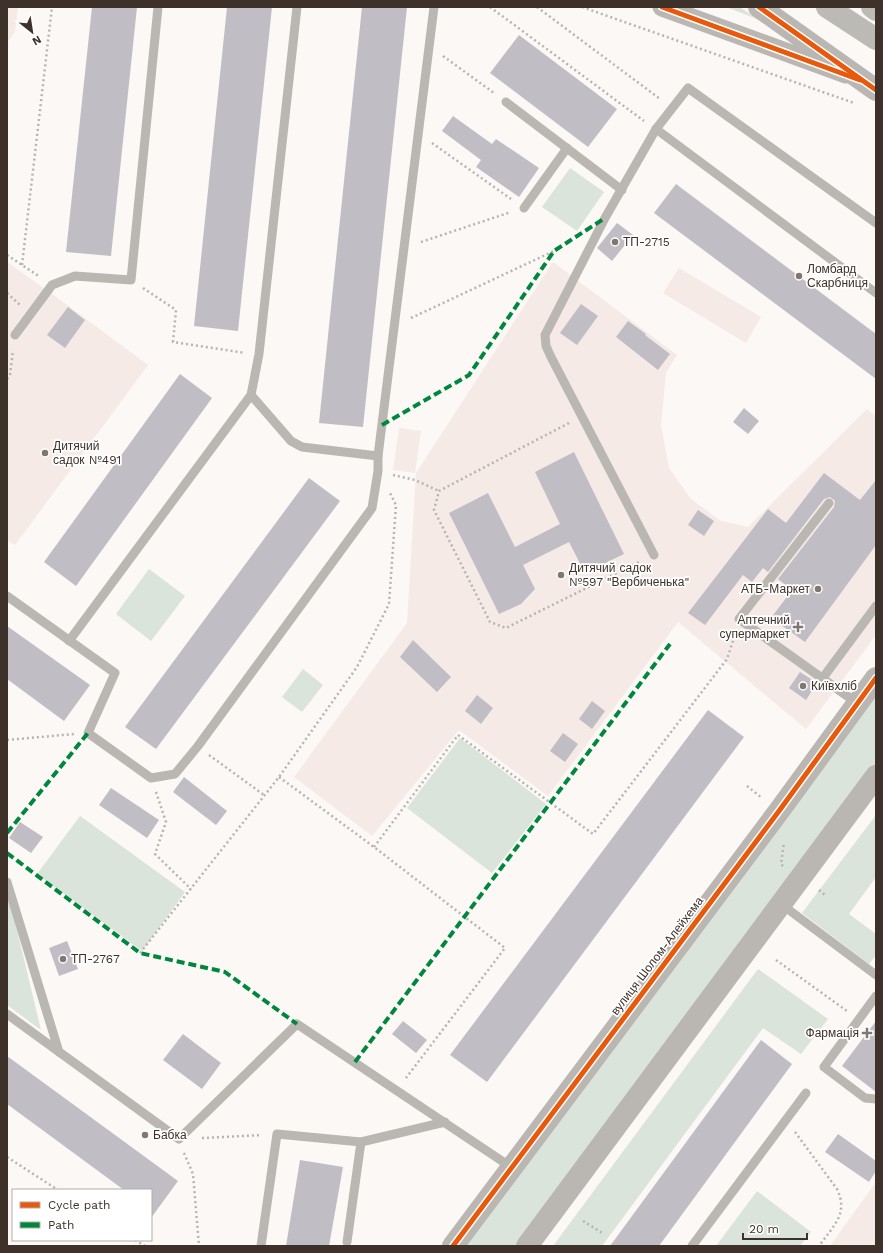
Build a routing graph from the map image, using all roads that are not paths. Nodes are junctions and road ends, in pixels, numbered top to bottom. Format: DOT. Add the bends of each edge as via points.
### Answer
graph roads {
  1 [pos="158,7"];
  2 [pos="297,7"];
  3 [pos="434,7"];
  4 [pos="662,7"];
  5 [pos="759,7"];
  6 [pos="827,7"];
  7 [pos="872,7"];
  8 [pos="876,10"];
  9 [pos="876,39"];
  10 [pos="868,85"];
  11 [pos="506,102"];
  12 [pos="656,129"];
  13 [pos="567,148"];
  14 [pos="622,190"];
  15 [pos="524,208"];
  16 [pos="876,223"];
  17 [pos="876,292"];
  18 [pos="15,335"];
  19 [pos="251,395"];
  20 [pos="378,456"];
  21 [pos="829,503"];
  22 [pos="654,555"];
  23 [pos="7,596"];
  24 [pos="876,606"];
  25 [pos="69,640"];
  26 [pos="876,678"];
  27 [pos="822,679"];
  28 [pos="857,703"];
  29 [pos="876,776"];
  30 [pos="7,882"];
  31 [pos="781,904"];
  32 [pos="876,975"];
  33 [pos="876,996"];
  34 [pos="7,1014"];
  35 [pos="59,1052"];
  36 [pos="806,1093"];
  37 [pos="876,1099"];
  38 [pos="445,1122"];
  39 [pos="361,1142"];
  40 [pos="512,1167"];
  41 [pos="347,1242"];
  42 [pos="261,1246"];
  43 [pos="453,1246"];
  44 [pos="527,1246"];
  45 [pos="692,1246"];
  1 -- 18 [label="lane" via="131,280 75,276 52,285"];
  2 -- 19 [label="lane" via="259,354"];
  3 -- 20 [label="lane"];
  4 -- 10 [label="street"];
  5 -- 10 [label="street"];
  6 -- 9 [label="main road"];
  7 -- 8 [label="main road"];
  11 -- 13 [label="lane"];
  12 -- 14 [label="lane"];
  12 -- 16 [label="lane" via="688,88"];
  12 -- 17 [label="lane"];
  13 -- 14 [label="lane"];
  13 -- 15 [label="lane"];
  14 -- 22 [label="lane" via="545,335 551,357"];
  19 -- 20 [label="lane" via="291,441 302,447"];
  19 -- 25 [label="lane"];
  20 -- 25 [label="lane" via="372,508 175,774 151,778 88,732 115,673"];
  21 -- 27 [label="lane" via="739,619"];
  23 -- 25 [label="lane"];
  24 -- 27 [label="lane"];
  26 -- 28 [label="street, вулиця Шолом-Алейхема"];
  27 -- 28 [label="lane"];
  28 -- 40 [label="street, вулиця Шолом-Алейхема"];
  29 -- 31 [label="street"];
  30 -- 35 [label="lane"];
  31 -- 32 [label="lane"];
  31 -- 44 [label="street"];
  33 -- 37 [label="lane" via="824,1067 865,1098"];
  34 -- 35 [label="lane"];
  35 -- 38 [label="lane" via="179,1139 297,1024"];
  36 -- 45 [label="lane"];
  38 -- 39 [label="lane"];
  38 -- 40 [label="lane"];
  39 -- 41 [label="lane"];
  39 -- 42 [label="lane" via="278,1134"];
  40 -- 43 [label="street, вулиця Шолом-Алейхема"];
}
